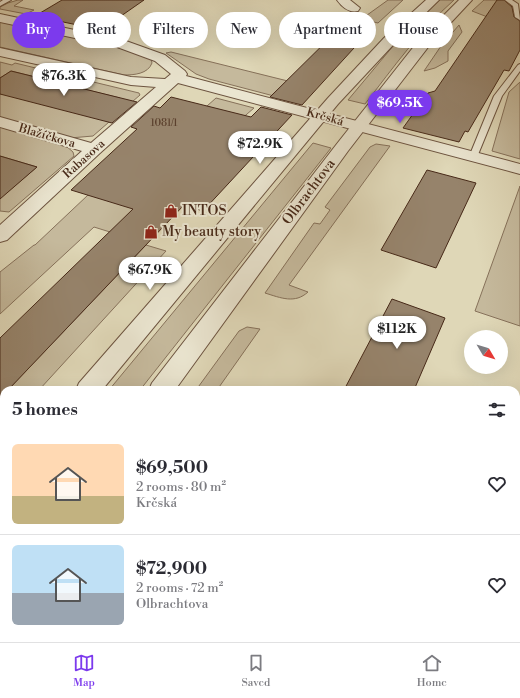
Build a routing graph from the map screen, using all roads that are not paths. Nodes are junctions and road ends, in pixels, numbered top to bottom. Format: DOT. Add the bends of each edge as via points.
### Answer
graph roads {
  1 [pos="8,0"];
  2 [pos="343,0"];
  3 [pos="433,0"];
  4 [pos="466,0"];
  5 [pos="508,0"];
  6 [pos="0,4"];
  7 [pos="518,5"];
  8 [pos="354,8"];
  9 [pos="0,18"];
  10 [pos="520,18"];
  11 [pos="0,52"];
  12 [pos="520,66"];
  13 [pos="173,81"];
  14 [pos="320,116"];
  15 [pos="0,122"];
  16 [pos="359,127"];
  17 [pos="94,149"];
  18 [pos="473,157"];
  19 [pos="520,169"];
  20 [pos="0,236"];
  21 [pos="91,386"];
  22 [pos="164,386"];
  1 -- 6 [label="lane"];
  2 -- 8 [label="street"];
  3 -- 14 [label="street" via="389,41"];
  4 -- 16 [label="street, Olbrachtova" via="424,43"];
  5 -- 7 [label="lane"];
  7 -- 10 [label="lane"];
  9 -- 13 [label="street" via="121,44 160,58 180,74"];
  11 -- 13 [label="street, Krčská" via="131,81"];
  12 -- 18 [label="lane" via="498,96"];
  13 -- 14 [label="street, Krčská"];
  13 -- 17 [label="street, Rabasova"];
  14 -- 16 [label="street, Krčská"];
  14 -- 21 [label="street"];
  15 -- 17 [label="street, Blažíčkova"];
  16 -- 18 [label="street, Krčská"];
  16 -- 22 [label="street, Olbrachtova"];
  17 -- 20 [label="street, Rabasova"];
  18 -- 19 [label="street, Krčská"];
}
